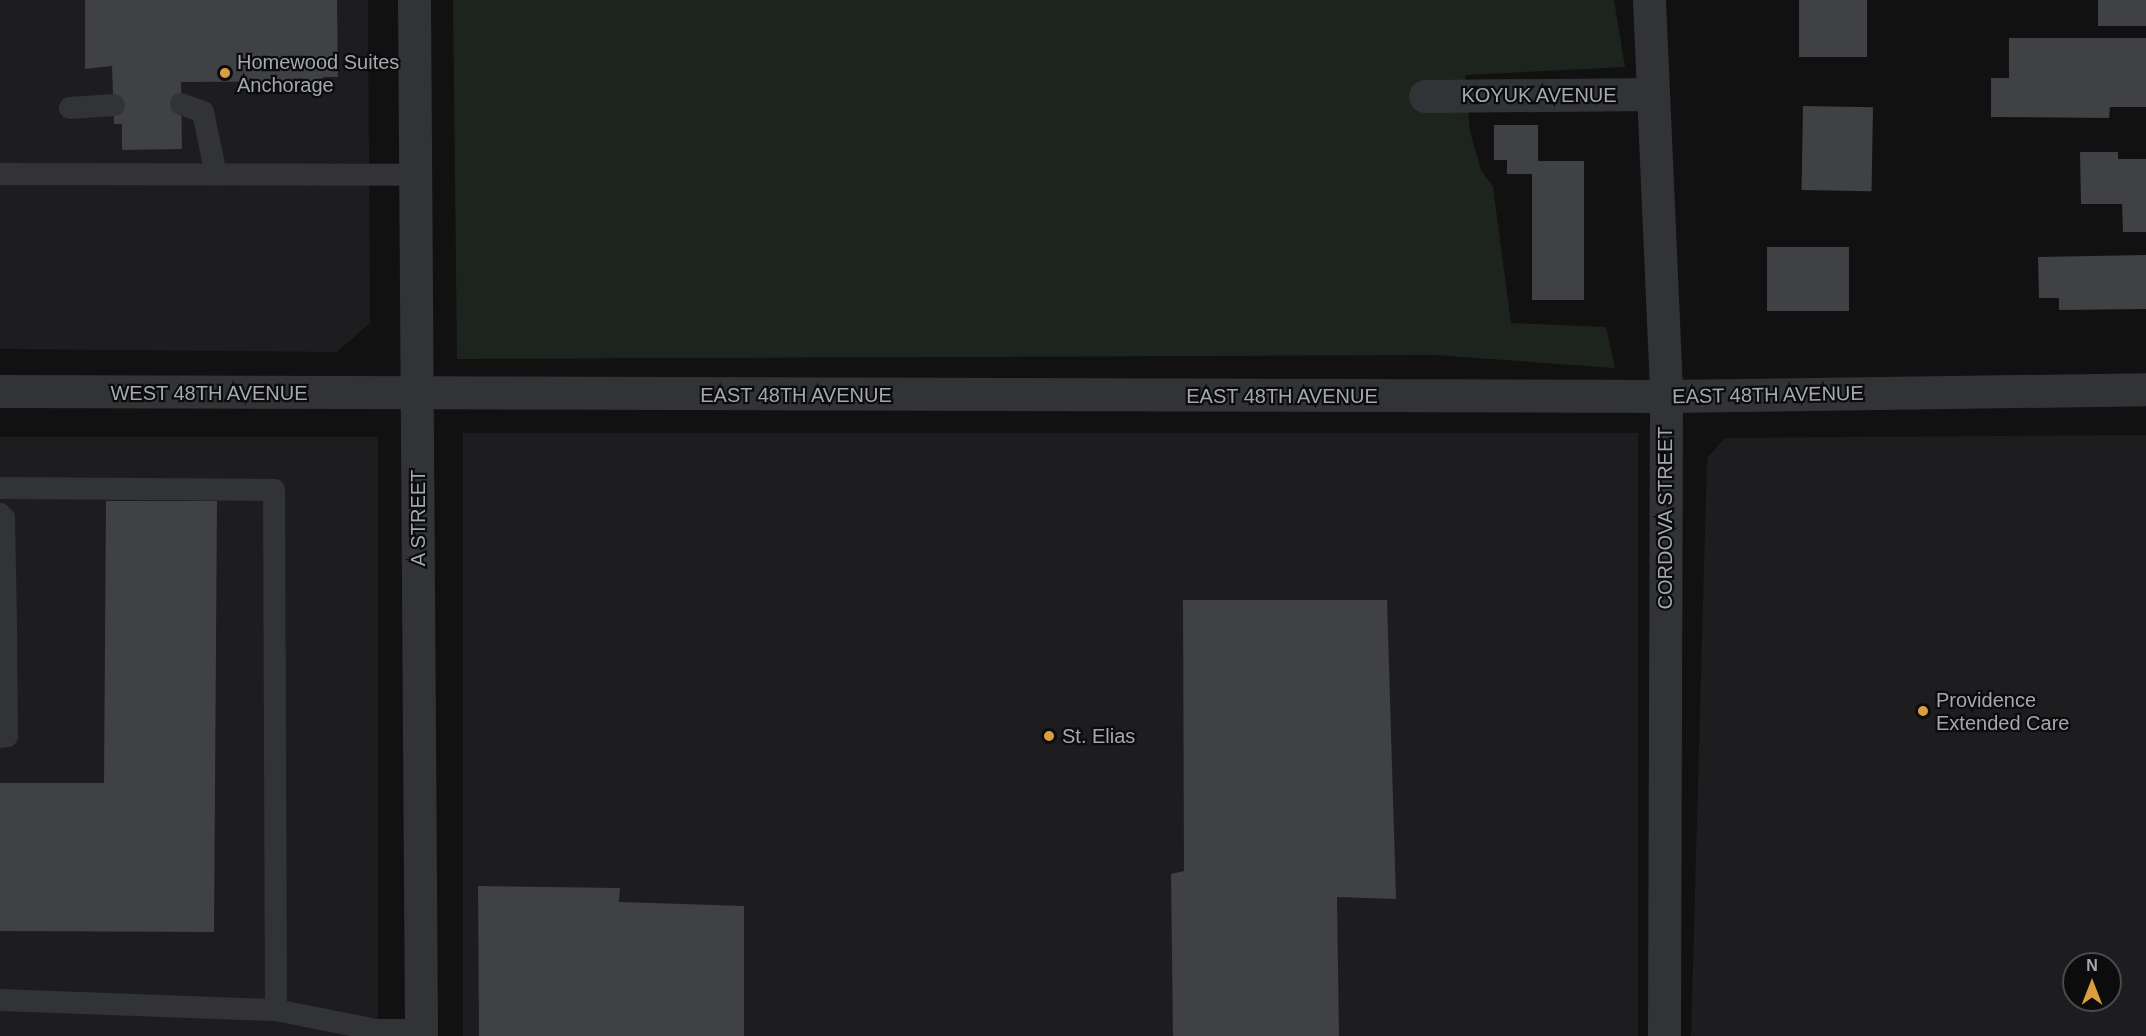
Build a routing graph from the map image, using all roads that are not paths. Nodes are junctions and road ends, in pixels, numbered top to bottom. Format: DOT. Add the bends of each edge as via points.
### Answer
graph roads {
  1 [pos="414,0"];
  2 [pos="1649,0"];
  3 [pos="1653,94"];
  4 [pos="1425,96"];
  5 [pos="181,104"];
  6 [pos="114,105"];
  7 [pos="70,108"];
  8 [pos="0,174"];
  9 [pos="216,175"];
  10 [pos="415,175"];
  11 [pos="2146,389"];
  12 [pos="0,391"];
  13 [pos="417,394"];
  14 [pos="1666,396"];
  15 [pos="0,488"];
  16 [pos="1,517"];
  17 [pos="3,625"];
  18 [pos="0,736"];
  19 [pos="0,1000"];
  20 [pos="276,1010"];
  21 [pos="421,1033"];
  22 [pos="1664,1036"];
  1 -- 10 [label="street, A STREET"];
  2 -- 3 [label="street, CORDOVA STREET"];
  3 -- 4 [label="street, KOYUK AVENUE"];
  3 -- 14 [label="street, CORDOVA STREET"];
  5 -- 9 [label="lane" via="203,112"];
  6 -- 7 [label="lane"];
  8 -- 9 [label="lane"];
  9 -- 10 [label="lane"];
  10 -- 13 [label="street, A STREET"];
  11 -- 14 [label="street, EAST 48TH AVENUE"];
  12 -- 13 [label="street, WEST 48TH AVENUE"];
  13 -- 14 [label="street, EAST 48TH AVENUE"];
  13 -- 21 [label="street, A STREET"];
  14 -- 22 [label="street, CORDOVA STREET"];
  15 -- 20 [label="lane" via="274,490"];
  16 -- 17 [label="lane"];
  17 -- 18 [label="lane" via="7,736"];
  19 -- 20 [label="lane"];
  20 -- 21 [label="lane" via="376,1030"];
}
